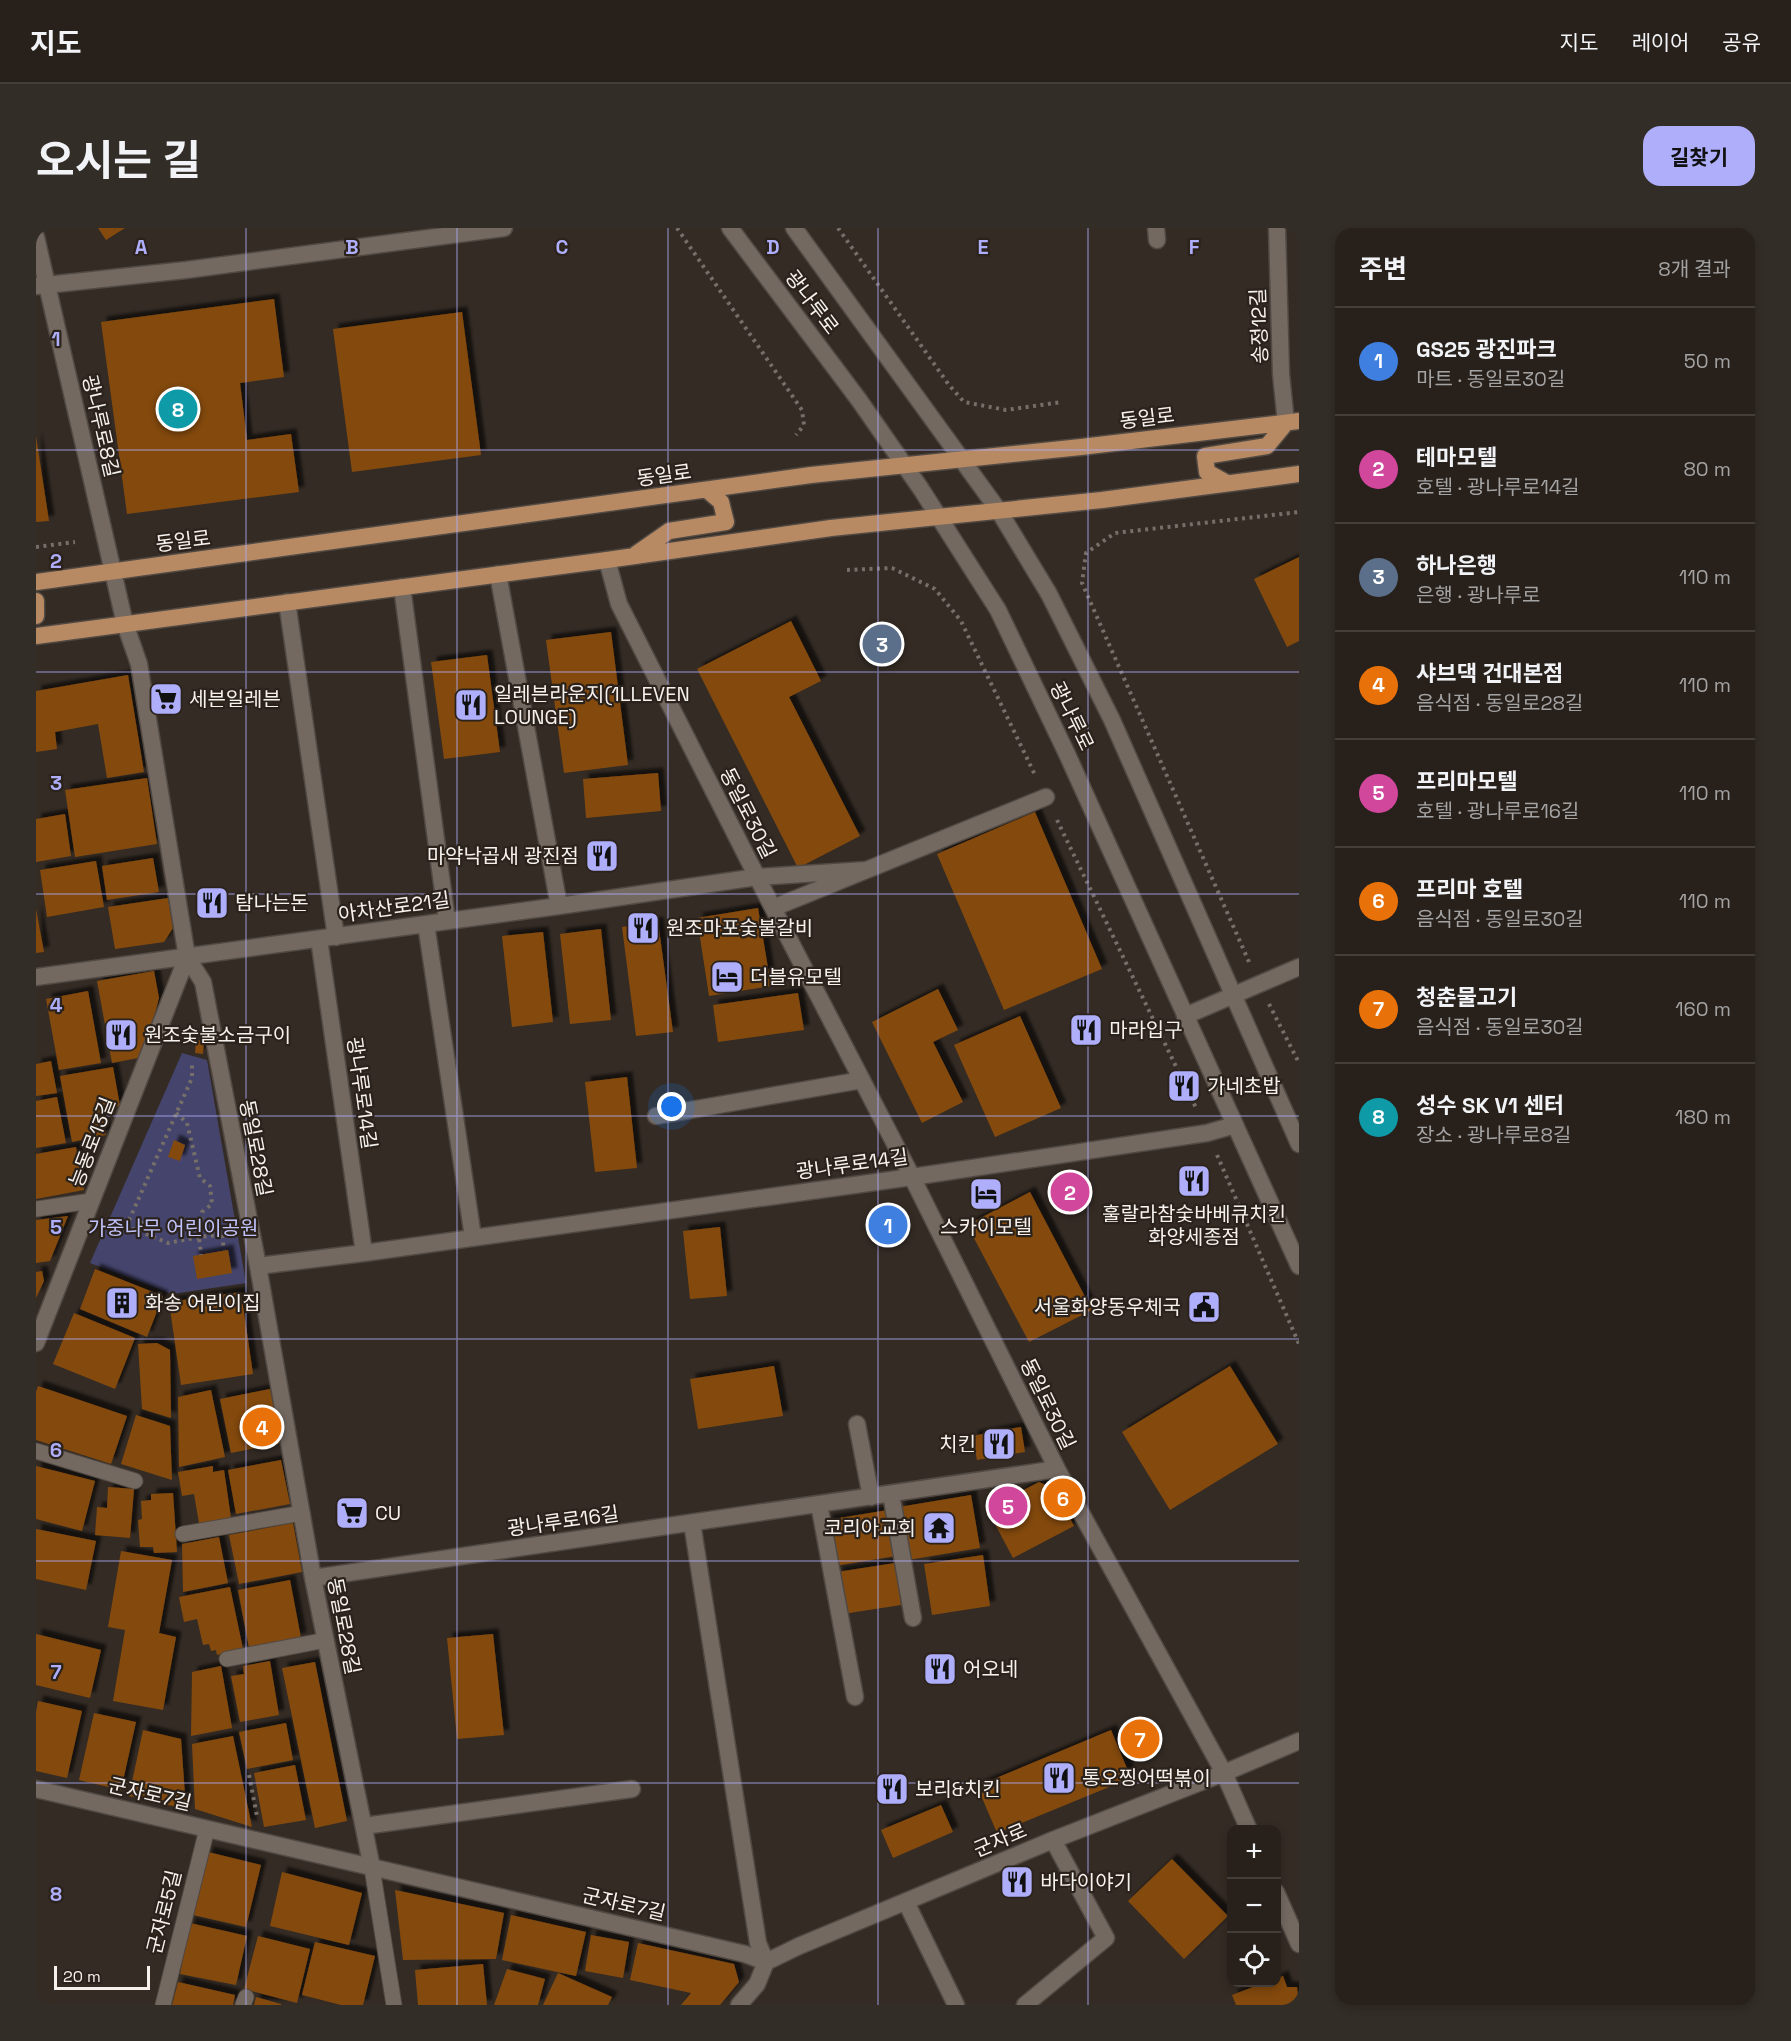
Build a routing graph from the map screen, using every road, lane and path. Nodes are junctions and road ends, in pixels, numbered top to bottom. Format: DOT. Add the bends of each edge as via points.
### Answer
graph roads {
  1 [pos="504,228"];
  2 [pos="677,228"];
  3 [pos="730,228"];
  4 [pos="794,228"];
  5 [pos="838,228"];
  6 [pos="1277,228"];
  7 [pos="36,237"];
  8 [pos="42,285"];
  9 [pos="1062,402"];
  10 [pos="1292,422"];
  11 [pos="796,435"];
  12 [pos="962,460"];
  13 [pos="905,466"];
  14 [pos="1299,474"];
  15 [pos="1227,483"];
  16 [pos="708,490"];
  17 [pos="999,511"];
  18 [pos="1299,513"];
  19 [pos="941,517"];
  20 [pos="75,542"];
  21 [pos="36,547"];
  22 [pos="633,557"];
  23 [pos="607,560"];
  24 [pos="113,571"];
  25 [pos="498,574"];
  26 [pos="36,582"];
  27 [pos="402,587"];
  28 [pos="36,601"];
  29 [pos="287,602"];
  30 [pos="36,616"];
  31 [pos="125,624"];
  32 [pos="36,636"];
  33 [pos="1046,797"];
  34 [pos="866,870"];
  35 [pos="757,877"];
  36 [pos="559,906"];
  37 [pos="773,908"];
  38 [pos="447,921"];
  39 [pos="426,924"];
  40 [pos="336,937"];
  41 [pos="319,939"];
  42 [pos="187,957"];
  43 [pos="1299,967"];
  44 [pos="36,977"];
  45 [pos="1259,984"];
  46 [pos="1232,995"];
  47 [pos="1185,1016"];
  48 [pos="192,1056"];
  49 [pos="1299,1063"];
  50 [pos="862,1080"];
  51 [pos="176,1113"];
  52 [pos="656,1116"];
  53 [pos="1235,1125"];
  54 [pos="1207,1133"];
  55 [pos="1299,1144"];
  56 [pos="151,1171"];
  57 [pos="157,1174"];
  58 [pos="912,1177"];
  59 [pos="89,1208"];
  60 [pos="36,1209"];
  61 [pos="142,1221"];
  62 [pos="126,1227"];
  63 [pos="139,1231"];
  64 [pos="251,1231"];
  65 [pos="193,1232"];
  66 [pos="222,1235"];
  67 [pos="199,1237"];
  68 [pos="473,1237"];
  69 [pos="224,1250"];
  70 [pos="364,1253"];
  71 [pos="201,1255"];
  72 [pos="258,1266"];
  73 [pos="1299,1266"];
  74 [pos="38,1336"];
  75 [pos="1299,1344"];
  76 [pos="857,1424"];
  77 [pos="36,1450"];
  78 [pos="1057,1470"];
  79 [pos="135,1481"];
  80 [pos="891,1494"];
  81 [pos="871,1497"];
  82 [pos="819,1504"];
  83 [pos="302,1513"];
  84 [pos="692,1523"];
  85 [pos="183,1534"];
  86 [pos="313,1578"];
  87 [pos="913,1618"];
  88 [pos="326,1640"];
  89 [pos="227,1659"];
  90 [pos="855,1697"];
  91 [pos="1299,1742"];
  92 [pos="1224,1773"];
  93 [pos="249,1775"];
  94 [pos="36,1789"];
  95 [pos="632,1789"];
  96 [pos="1247,1825"];
  97 [pos="364,1826"];
  98 [pos="207,1829"];
  99 [pos="1053,1840"];
  100 [pos="263,1842"];
  101 [pos="372,1868"];
  102 [pos="906,1902"];
  103 [pos="1281,1903"];
  104 [pos="1299,1944"];
  105 [pos="766,1962"];
  106 [pos="163,2005"];
  107 [pos="394,2005"];
  108 [pos="738,2005"];
  109 [pos="956,2005"];
  110 [pos="1025,2005"];
  1 -- 8 [label="street"];
  2 -- 11 [label="path" via="802,410 804,425"];
  3 -- 13 [label="street, 광나루로"];
  4 -- 12 [label="street, 광나루로"];
  5 -- 9 [label="path" via="964,402 1006,410"];
  6 -- 10 [label="street, 송정12길" via="1281,374"];
  7 -- 8 [label="street, 광나루로8길"];
  8 -- 24 [label="street, 광나루로8길"];
  10 -- 12 [label="main road, 동일로"];
  10 -- 15 [label="main road" via="1267,446 1205,456 1207,472"];
  12 -- 13 [label="main road, 동일로"];
  12 -- 17 [label="street, 광나루로"];
  13 -- 16 [label="main road, 동일로"];
  13 -- 19 [label="street, 광나루로"];
  14 -- 15 [label="main road"];
  15 -- 17 [label="main road"];
  16 -- 22 [label="main road" via="722,502 726,522 669,531"];
  16 -- 24 [label="main road, 동일로"];
  17 -- 19 [label="main road"];
  17 -- 46 [label="street, 광나루로" via="1048,594 1112,720"];
  18 -- 45 [label="path" via="1115,533 1086,553 1082,584"];
  19 -- 22 [label="main road" via="831,528"];
  19 -- 47 [label="street, 광나루로" via="998,610"];
  20 -- 21 [label="path"];
  22 -- 23 [label="main road"];
  23 -- 25 [label="main road"];
  23 -- 35 [label="street, 동일로30길" via="619,604"];
  24 -- 26 [label="main road, 동일로"];
  24 -- 31 [label="street, 광나루로8길"];
  25 -- 27 [label="main road"];
  25 -- 36 [label="street"];
  27 -- 29 [label="main road"];
  27 -- 38 [label="street"];
  28 -- 30 [label="main road"];
  29 -- 31 [label="main road"];
  29 -- 40 [label="street"];
  31 -- 32 [label="main road"];
  31 -- 42 [label="street, 동일로28길" via="138,664"];
  33 -- 34 [label="street"];
  34 -- 35 [label="street, 아차산로21길"];
  34 -- 37 [label="street"];
  35 -- 36 [label="street, 아차산로21길"];
  35 -- 37 [label="street, 동일로30길"];
  36 -- 38 [label="street, 아차산로21길"];
  37 -- 50 [label="street, 동일로30길"];
  38 -- 39 [label="street, 아차산로21길"];
  39 -- 40 [label="street, 아차산로21길"];
  39 -- 68 [label="street"];
  40 -- 41 [label="street, 아차산로21길"];
  41 -- 42 [label="street, 아차산로21길"];
  41 -- 70 [label="street, 광나루로14길"];
  42 -- 44 [label="street, 아차산로21길"];
  42 -- 59 [label="street, 능동로13길"];
  42 -- 64 [label="street, 동일로28길" via="203,982"];
  43 -- 45 [label="street"];
  45 -- 46 [label="street"];
  45 -- 49 [label="path"];
  46 -- 47 [label="street"];
  46 -- 55 [label="street, 광나루로"];
  47 -- 53 [label="street, 광나루로"];
  48 -- 51 [label="path" via="192,1078"];
  50 -- 52 [label="street"];
  50 -- 58 [label="street, 동일로30길"];
  51 -- 56 [label="path"];
  51 -- 67 [label="path" via="187,1122 198,1180 210,1186 212,1204 202,1212"];
  53 -- 54 [label="street, 광나루로14길"];
  53 -- 73 [label="street, 광나루로"];
  54 -- 58 [label="street, 광나루로14길"];
  54 -- 75 [label="path"];
  56 -- 57 [label="path"];
  56 -- 62 [label="path"];
  58 -- 68 [label="street, 광나루로14길"];
  58 -- 78 [label="street, 동일로30길"];
  59 -- 60 [label="lane"];
  59 -- 62 [label="path"];
  59 -- 74 [label="street, 능동로13길"];
  61 -- 63 [label="path"];
  62 -- 63 [label="path"];
  63 -- 67 [label="path" via="168,1243"];
  64 -- 66 [label="path"];
  64 -- 72 [label="street, 동일로28길"];
  65 -- 67 [label="path"];
  66 -- 67 [label="path"];
  66 -- 69 [label="path"];
  67 -- 71 [label="path"];
  68 -- 70 [label="street, 광나루로14길"];
  70 -- 72 [label="street, 광나루로14길"];
  72 -- 83 [label="street, 동일로28길"];
  76 -- 81 [label="street"];
  77 -- 79 [label="lane"];
  78 -- 80 [label="street, 광나루로16길"];
  78 -- 92 [label="street, 동일로30길"];
  80 -- 81 [label="street, 광나루로16길"];
  80 -- 87 [label="street"];
  81 -- 82 [label="street, 광나루로16길"];
  82 -- 84 [label="street, 광나루로16길"];
  82 -- 90 [label="street"];
  83 -- 85 [label="lane"];
  83 -- 86 [label="street, 동일로28길"];
  84 -- 86 [label="street, 광나루로16길"];
  84 -- 105 [label="street" via="758,1943"];
  86 -- 88 [label="street, 동일로28길"];
  88 -- 89 [label="lane"];
  88 -- 97 [label="street, 동일로28길"];
  91 -- 92 [label="street, 군자로"];
  92 -- 96 [label="street, 동일로30길"];
  92 -- 99 [label="street, 군자로"];
  93 -- 100 [label="path"];
  94 -- 98 [label="street, 군자로7길"];
  95 -- 97 [label="street"];
  97 -- 101 [label="street, 동일로28길"];
  98 -- 100 [label="street, 군자로7길"];
  98 -- 106 [label="lane, 군자로5길"];
  99 -- 102 [label="street, 군자로"];
  99 -- 110 [label="street" via="1106,1938"];
  100 -- 101 [label="street, 군자로7길"];
  101 -- 105 [label="street, 군자로7길"];
  101 -- 107 [label="lane, 동일로28길"];
  102 -- 105 [label="street, 군자로"];
  102 -- 109 [label="street"];
  103 -- 104 [label="street"];
  105 -- 108 [label="street" via="757,1984"];
}
